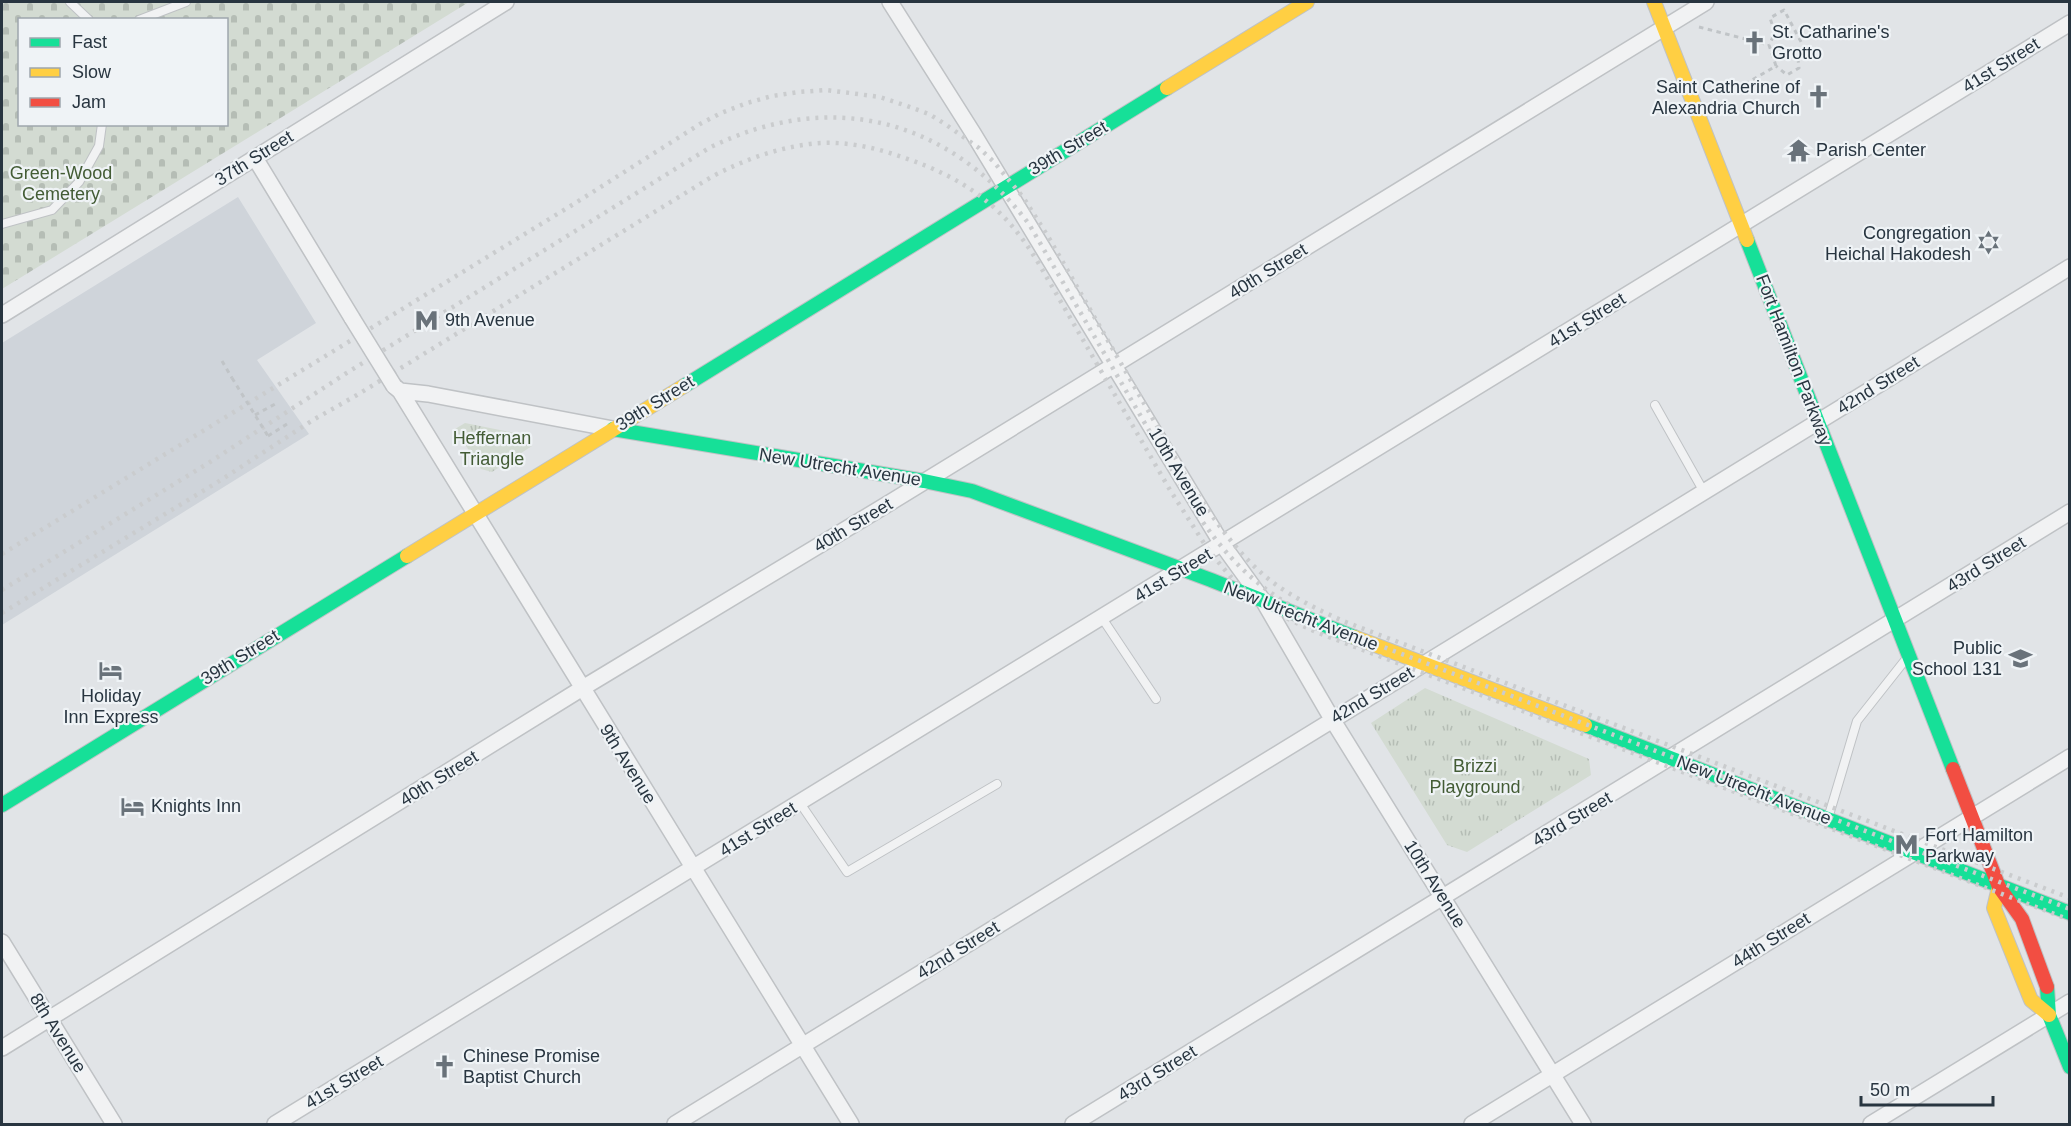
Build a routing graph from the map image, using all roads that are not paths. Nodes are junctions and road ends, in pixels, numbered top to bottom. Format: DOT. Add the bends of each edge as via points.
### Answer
graph roads {
  1 [pos="70,2"];
  2 [pos="186,2"];
  3 [pos="507,2"];
  4 [pos="1307,2"];
  5 [pos="1654,2"];
  6 [pos="1706,2"];
  7 [pos="897,4"];
  8 [pos="87,18"];
  9 [pos="144,18"];
  10 [pos="2070,23"];
  11 [pos="1664,27"];
  12 [pos="102,126"];
  13 [pos="255,158"];
  14 [pos="1005,186"];
  15 [pos="2,224"];
  16 [pos="1742,225"];
  17 [pos="2070,267"];
  18 [pos="2,315"];
  19 [pos="1114,365"];
  20 [pos="397,388"];
  21 [pos="1655,405"];
  22 [pos="1818,422"];
  23 [pos="613,429"];
  24 [pos="924,481"];
  25 [pos="1704,492"];
  26 [pos="2070,512"];
  27 [pos="474,513"];
  28 [pos="1222,544"];
  29 [pos="1181,570"];
  30 [pos="1263,602"];
  31 [pos="1102,618"];
  32 [pos="1895,620"];
  33 [pos="1909,656"];
  34 [pos="1424,663"];
  35 [pos="581,689"];
  36 [pos="1156,699"];
  37 [pos="1332,719"];
  38 [pos="2070,757"];
  39 [pos="1671,758"];
  40 [pos="997,784"];
  41 [pos="800,803"];
  42 [pos="2,805"];
  43 [pos="1972,817"];
  44 [pos="1828,818"];
  45 [pos="1915,852"];
  46 [pos="692,869"];
  47 [pos="1999,887"];
  48 [pos="1444,897"];
  49 [pos="2070,913"];
  50 [pos="2,942"];
  51 [pos="2070,1002"];
  52 [pos="2049,1015"];
  53 [pos="49,1019"];
  54 [pos="802,1046"];
  55 [pos="2,1048"];
  56 [pos="2070,1067"];
  57 [pos="1553,1075"];
  58 [pos="114,1125"];
  59 [pos="275,1125"];
  60 [pos="675,1125"];
  61 [pos="850,1125"];
  62 [pos="1073,1125"];
  63 [pos="1472,1125"];
  64 [pos="1583,1125"];
  65 [pos="1871,1125"];
  1 -- 8 [label="lane"];
  2 -- 9 [label="lane"];
  3 -- 13 [label="street, 37th Street"];
  4 -- 14 [label="main road, 39th Street"];
  5 -- 11 [label="main road, Fort Hamilton Parkway"];
  6 -- 11 [label="street, 40th Street"];
  7 -- 14 [label="street, 10th Avenue"];
  10 -- 16 [label="street, 41st Street"];
  11 -- 16 [label="main road, Fort Hamilton Parkway"];
  11 -- 19 [label="street, 40th Street"];
  12 -- 15 [label="lane" via="99,146 79,182 52,210"];
  13 -- 18 [label="street, 37th Street"];
  13 -- 20 [label="street, 9th Avenue, bridge"];
  14 -- 19 [label="street, 10th Avenue"];
  14 -- 23 [label="main road, 39th Street"];
  16 -- 22 [label="main road, Fort Hamilton Parkway"];
  16 -- 28 [label="street, 41st Street"];
  17 -- 22 [label="street, 42nd Street"];
  19 -- 24 [label="street, 40th Street"];
  19 -- 28 [label="street, 10th Avenue"];
  20 -- 23 [label="street, New Utrecht Avenue"];
  20 -- 27 [label="street, 9th Avenue"];
  21 -- 25 [label="lane"];
  22 -- 25 [label="street, 42nd Street"];
  22 -- 32 [label="main road, Fort Hamilton Parkway"];
  23 -- 24 [label="main road, New Utrecht Avenue"];
  23 -- 27 [label="main road, 39th Street"];
  24 -- 29 [label="main road, New Utrecht Avenue" via="972,491"];
  24 -- 35 [label="street, 40th Street"];
  25 -- 34 [label="street, 42nd Street"];
  26 -- 32 [label="street, 43rd Street"];
  27 -- 35 [label="street, 9th Avenue"];
  27 -- 42 [label="main road, 39th Street"];
  28 -- 29 [label="street, 41st Street"];
  28 -- 30 [label="street, 10th Avenue"];
  29 -- 30 [label="main road, New Utrecht Avenue"];
  29 -- 31 [label="street, 41st Street"];
  30 -- 34 [label="main road, New Utrecht Avenue"];
  30 -- 37 [label="street, 10th Avenue"];
  31 -- 36 [label="lane"];
  31 -- 41 [label="street, 41st Street"];
  32 -- 33 [label="main road, Fort Hamilton Parkway"];
  32 -- 39 [label="street, 43rd Street"];
  33 -- 43 [label="main road, Fort Hamilton Parkway"];
  33 -- 44 [label="lane" via="1857,721"];
  34 -- 37 [label="street, 42nd Street"];
  34 -- 39 [label="main road, New Utrecht Avenue"];
  35 -- 46 [label="street, 9th Avenue"];
  35 -- 53 [label="street, 40th Street"];
  37 -- 48 [label="street, 10th Avenue"];
  37 -- 54 [label="street, 42nd Street"];
  38 -- 43 [label="street, 44th Street"];
  39 -- 44 [label="main road, New Utrecht Avenue"];
  39 -- 48 [label="street, 43rd Street"];
  40 -- 41 [label="lane" via="847,872"];
  41 -- 46 [label="street, 41st Street"];
  43 -- 45 [label="street, 44th Street"];
  43 -- 47 [label="main road, Fort Hamilton Parkway"];
  44 -- 45 [label="main road, New Utrecht Avenue"];
  45 -- 47 [label="main road, New Utrecht Avenue"];
  45 -- 57 [label="street, 44th Street"];
  46 -- 54 [label="street, 9th Avenue"];
  46 -- 59 [label="street, 41st Street"];
  47 -- 49 [label="main road, New Utrecht Avenue"];
  47 -- 52 [label="main road, Fort Hamilton Parkway" via="2022,919 2048,989"];
  47 -- 52 [label="main road, Fort Hamilton Parkway" via="1994,908 2031,1000"];
  48 -- 57 [label="street, 10th Avenue"];
  48 -- 62 [label="street, 43rd Street"];
  50 -- 53 [label="street, 8th Avenue"];
  51 -- 52 [label="street"];
  52 -- 56 [label="main road, Fort Hamilton Parkway"];
  52 -- 65 [label="street"];
  53 -- 55 [label="street, 40th Street"];
  53 -- 58 [label="street, 8th Avenue"];
  54 -- 60 [label="street, 42nd Street"];
  54 -- 61 [label="street, 9th Avenue"];
  57 -- 63 [label="street, 44th Street"];
  57 -- 64 [label="street, 10th Avenue"];
}
